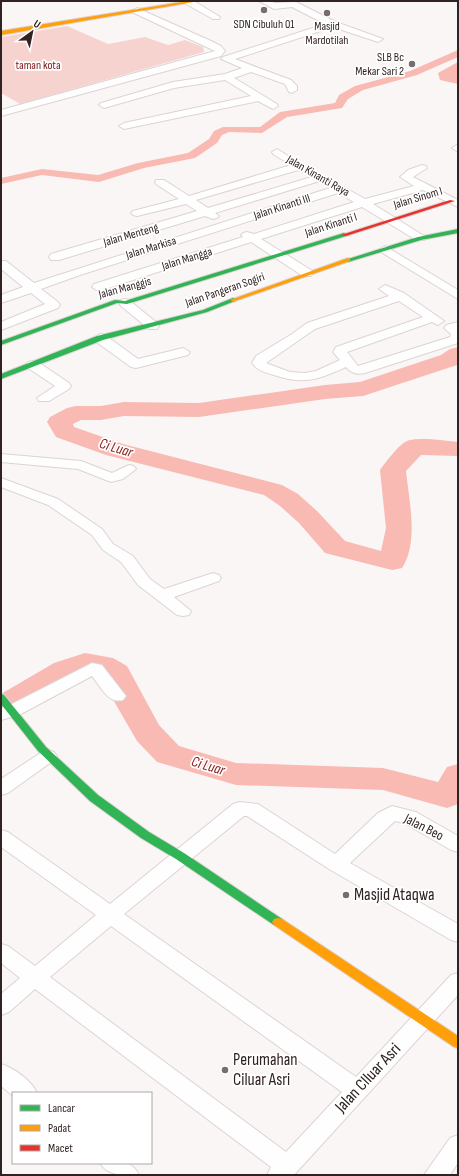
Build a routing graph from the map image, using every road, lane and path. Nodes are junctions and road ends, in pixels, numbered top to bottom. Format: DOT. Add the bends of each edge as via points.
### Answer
graph roads {
  1 [pos="263,1"];
  2 [pos="193,2"];
  3 [pos="137,11"];
  4 [pos="216,17"];
  5 [pos="333,24"];
  6 [pos="1,33"];
  7 [pos="378,38"];
  8 [pos="252,68"];
  9 [pos="227,77"];
  10 [pos="292,90"];
  11 [pos="258,98"];
  12 [pos="104,105"];
  13 [pos="273,106"];
  14 [pos="1,113"];
  15 [pos="124,126"];
  16 [pos="277,152"];
  17 [pos="299,166"];
  18 [pos="422,168"];
  19 [pos="319,178"];
  20 [pos="160,182"];
  21 [pos="422,187"];
  22 [pos="338,189"];
  23 [pos="188,199"];
  24 [pos="455,202"];
  25 [pos="364,203"];
  26 [pos="207,212"];
  27 [pos="137,213"];
  28 [pos="391,219"];
  29 [pos="226,225"];
  30 [pos="458,231"];
  31 [pos="254,238"];
  32 [pos="420,238"];
  33 [pos="397,245"];
  34 [pos="384,250"];
  35 [pos="279,255"];
  36 [pos="2,264"];
  37 [pos="76,272"];
  38 [pos="307,273"];
  39 [pos="458,284"];
  40 [pos="98,287"];
  41 [pos="33,288"];
  42 [pos="385,289"];
  43 [pos="458,295"];
  44 [pos="400,296"];
  45 [pos="1,299"];
  46 [pos="121,302"];
  47 [pos="54,305"];
  48 [pos="70,318"];
  49 [pos="432,318"];
  50 [pos="1,326"];
  51 [pos="152,326"];
  52 [pos="454,327"];
  53 [pos="100,338"];
  54 [pos="1,342"];
  55 [pos="183,352"];
  56 [pos="348,361"];
  57 [pos="33,365"];
  58 [pos="1,377"];
  59 [pos="44,398"];
  60 [pos="1,458"];
  61 [pos="129,469"];
  62 [pos="1,482"];
  63 [pos="213,578"];
  64 [pos="163,595"];
  65 [pos="183,611"];
  66 [pos="117,696"];
  67 [pos="1,697"];
  68 [pos="8,710"];
  69 [pos="48,756"];
  70 [pos="1,788"];
  71 [pos="1,836"];
  72 [pos="458,845"];
  73 [pos="180,856"];
  74 [pos="336,864"];
  75 [pos="110,914"];
  76 [pos="458,934"];
  77 [pos="1,952"];
  78 [pos="35,977"];
  79 [pos="458,981"];
  80 [pos="1,1006"];
  81 [pos="423,1019"];
  82 [pos="458,1042"];
  83 [pos="1,1073"];
  84 [pos="357,1090"];
  85 [pos="25,1092"];
  86 [pos="458,1145"];
  87 [pos="113,1164"];
  88 [pos="283,1170"];
  89 [pos="127,1175"];
  90 [pos="436,1175"];
  1 -- 5 [label="street" via="274,6 293,4"];
  2 -- 3 [label="main road"];
  2 -- 4 [label="street"];
  3 -- 6 [label="main road"];
  3 -- 14 [label="street" via="220,51 218,54"];
  5 -- 7 [label="street"];
  5 -- 8 [label="street" via="226,59"];
  8 -- 9 [label="street"];
  8 -- 10 [label="street" via="288,82"];
  9 -- 11 [label="street"];
  9 -- 12 [label="street" via="173,85"];
  11 -- 13 [label="street"];
  11 -- 15 [label="street"];
  16 -- 17 [label="street, Jalan Kinanti Raya"];
  17 -- 19 [label="street, Jalan Kinanti Raya"];
  17 -- 23 [label="street"];
  18 -- 21 [label="street" via="405,177"];
  19 -- 22 [label="street, Jalan Kinanti Raya"];
  19 -- 26 [label="street, Jalan Menteng"];
  20 -- 23 [label="street"];
  21 -- 24 [label="street"];
  21 -- 25 [label="street, Jalan Mangga"];
  22 -- 25 [label="street, Jalan Kinanti Raya"];
  22 -- 29 [label="street, Jalan Kinanti III"];
  23 -- 26 [label="street"];
  23 -- 27 [label="street"];
  24 -- 28 [label="main road, Jalan Sinom I"];
  25 -- 28 [label="street, Jalan Kinanti Raya"];
  25 -- 31 [label="street, Jalan Mangga"];
  26 -- 29 [label="street"];
  26 -- 37 [label="street, Jalan Menteng" via="50,253"];
  28 -- 32 [label="street, Jalan Kinanti Raya"];
  28 -- 35 [label="main road, Jalan Kinanti I"];
  29 -- 31 [label="street"];
  29 -- 37 [label="street, Jalan Markisa"];
  30 -- 32 [label="main road, Jalan Pangeran Sogiri"];
  31 -- 35 [label="street"];
  31 -- 40 [label="street, Jalan Mangga"];
  32 -- 33 [label="main road, Jalan Pangeran Sogiri"];
  33 -- 34 [label="main road, Jalan Pangeran Sogiri"];
  33 -- 39 [label="street"];
  34 -- 38 [label="main road, Jalan Pangeran Sogiri"];
  34 -- 43 [label="street"];
  35 -- 38 [label="street"];
  35 -- 46 [label="main road, Jalan Manggis"];
  36 -- 41 [label="street"];
  37 -- 40 [label="street"];
  37 -- 41 [label="street, Jalan Markisa"];
  38 -- 51 [label="main road, Jalan Pangeran Sogiri" via="204,311"];
  40 -- 46 [label="street"];
  41 -- 45 [label="street, Jalan Markisa"];
  41 -- 47 [label="street"];
  42 -- 44 [label="street"];
  44 -- 49 [label="street"];
  44 -- 56 [label="street" via="311,326 258,363 288,376 310,378"];
  46 -- 48 [label="main road, Jalan Manggis"];
  46 -- 51 [label="street"];
  47 -- 48 [label="street"];
  47 -- 50 [label="street"];
  48 -- 54 [label="main road, Jalan Manggis"];
  49 -- 52 [label="street"];
  49 -- 56 [label="street" via="341,350"];
  51 -- 53 [label="main road, Jalan Pangeran Sogiri"];
  52 -- 56 [label="street" via="458,333 456,339 373,367 354,369"];
  53 -- 55 [label="street" via="136,364"];
  53 -- 57 [label="main road, Jalan Pangeran Sogiri"];
  57 -- 58 [label="main road, Jalan Pangeran Sogiri"];
  57 -- 59 [label="street" via="64,386"];
  60 -- 61 [label="street" via="68,462 111,478"];
  62 -- 64 [label="street" via="53,502 97,532 108,547 127,559 144,582"];
  63 -- 64 [label="street"];
  64 -- 65 [label="street"];
  66 -- 68 [label="street" via="96,669 92,669"];
  67 -- 68 [label="main road"];
  68 -- 69 [label="main road"];
  69 -- 70 [label="street"];
  69 -- 73 [label="main road" via="106,807 152,840"];
  71 -- 75 [label="street"];
  72 -- 74 [label="street, Jalan Beo" via="409,817 392,813"];
  73 -- 74 [label="street" via="240,809 246,808"];
  73 -- 75 [label="street"];
  73 -- 81 [label="main road"];
  74 -- 76 [label="street"];
  75 -- 78 [label="street"];
  75 -- 84 [label="street"];
  77 -- 78 [label="street"];
  78 -- 80 [label="street"];
  78 -- 88 [label="street"];
  79 -- 81 [label="street, Jalan CIluar Asri"];
  81 -- 82 [label="main road"];
  81 -- 84 [label="street, Jalan CIluar Asri"];
  83 -- 85 [label="street"];
  84 -- 88 [label="street, Jalan CIluar Asri"];
  86 -- 90 [label="street"];
  87 -- 89 [label="street"];
}
